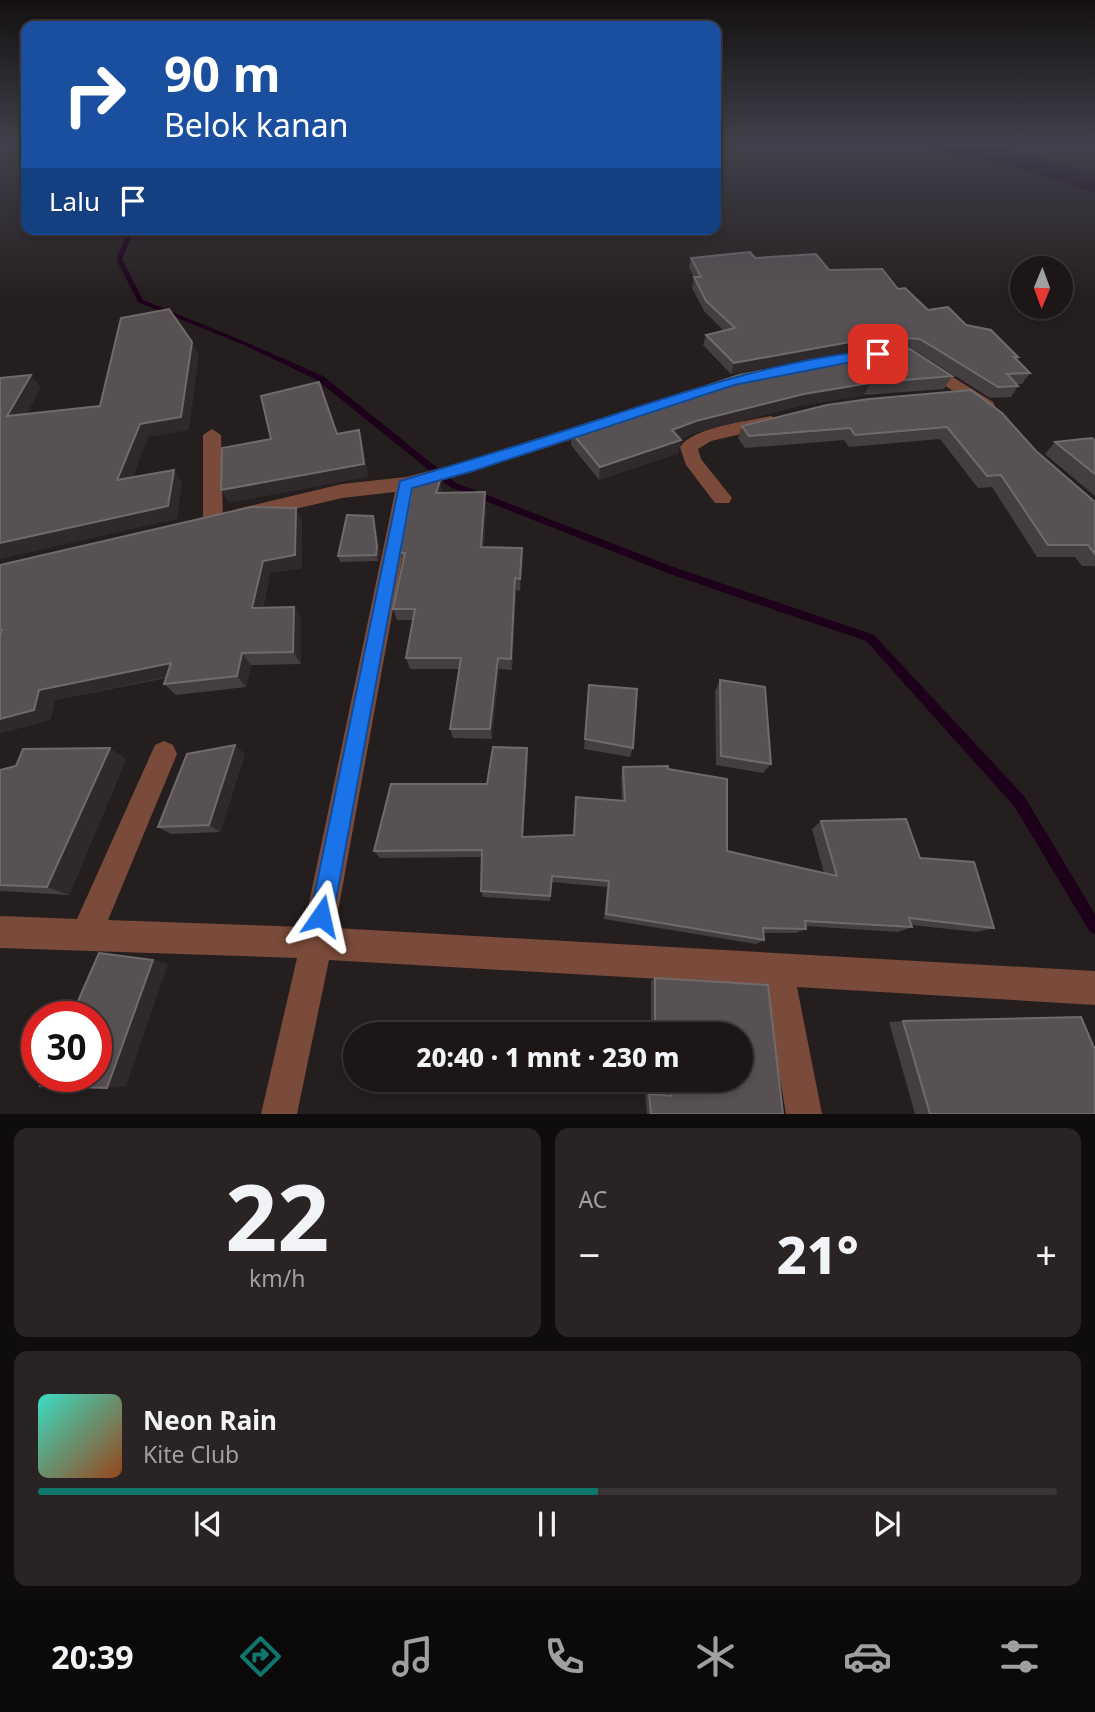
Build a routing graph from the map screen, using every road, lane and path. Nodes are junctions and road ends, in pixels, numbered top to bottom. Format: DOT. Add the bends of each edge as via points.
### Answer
graph roads {
  1 [pos="908,355"];
  2 [pos="718,386"];
  3 [pos="969,393"];
  4 [pos="944,397"];
  5 [pos="786,418"];
  6 [pos="1001,419"];
  7 [pos="212,435"];
  8 [pos="418,481"];
  9 [pos="722,498"];
  10 [pos="213,521"];
  11 [pos="187,527"];
  12 [pos="164,754"];
  13 [pos="0,932"];
  14 [pos="86,935"];
  15 [pos="316,943"];
  16 [pos="777,970"];
  17 [pos="1094,988"];
  18 [pos="279,1114"];
  19 [pos="804,1114"];
  1 -- 3 [label="street"];
  2 -- 8 [label="street"];
  3 -- 4 [label="street"];
  3 -- 6 [label="street"];
  5 -- 9 [label="street" via="705,438 689,447 692,461"];
  7 -- 10 [label="street"];
  8 -- 10 [label="street" via="342,491"];
  8 -- 15 [label="street"];
  10 -- 11 [label="street"];
  12 -- 14 [label="street"];
  13 -- 14 [label="street"];
  14 -- 15 [label="street"];
  15 -- 16 [label="street"];
  15 -- 18 [label="street"];
  16 -- 17 [label="street"];
  16 -- 19 [label="street"];
}
